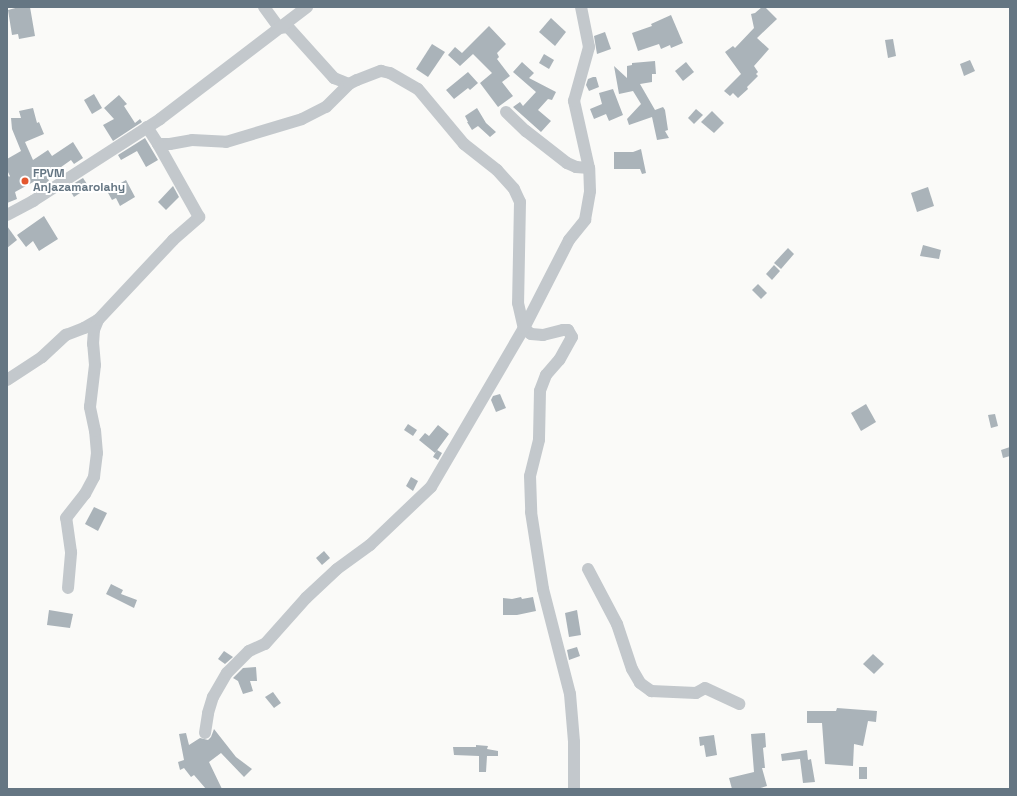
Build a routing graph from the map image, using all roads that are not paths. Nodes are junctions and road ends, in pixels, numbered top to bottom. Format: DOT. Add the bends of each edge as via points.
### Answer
graph roads {
  1 [pos="264,7"];
  2 [pos="306,7"];
  3 [pos="581,7"];
  4 [pos="279,28"];
  5 [pos="349,84"];
  6 [pos="506,112"];
  7 [pos="147,127"];
  8 [pos="158,144"];
  9 [pos="589,168"];
  10 [pos="7,215"];
  11 [pos="98,320"];
  12 [pos="524,328"];
  13 [pos="7,380"];
  14 [pos="588,569"];
  15 [pos="68,588"];
  16 [pos="740,704"];
  17 [pos="205,733"];
  18 [pos="574,789"];
  1 -- 4 [label="street"];
  2 -- 4 [label="street"];
  3 -- 9 [label="street" via="589,47 574,101"];
  4 -- 5 [label="street" via="288,27 334,78"];
  4 -- 7 [label="street"];
  5 -- 8 [label="street" via="326,107 275,128 226,142 192,140"];
  5 -- 12 [label="street" via="381,71 390,73 418,89 464,144 497,170 514,189 520,202 518,303"];
  6 -- 9 [label="street" via="567,164"];
  7 -- 8 [label="street"];
  7 -- 10 [label="street"];
  8 -- 11 [label="street" via="199,216"];
  9 -- 12 [label="street" via="590,191 584,220 569,240"];
  11 -- 13 [label="street" via="66,335 42,357"];
  11 -- 15 [label="street" via="94,330 95,365 90,406 97,453 94,477 85,494 66,518 72,552"];
  12 -- 17 [label="street" via="431,487 370,545 337,569 306,598 265,644 250,651 227,673 213,697"];
  12 -- 18 [label="street" via="531,334 543,336 568,330 572,338 559,360 546,375 540,392 539,440 530,476 531,512 543,589 570,694 574,736"];
  14 -- 16 [label="street" via="617,624 632,669 640,683 651,691 696,693 705,688"];
}
